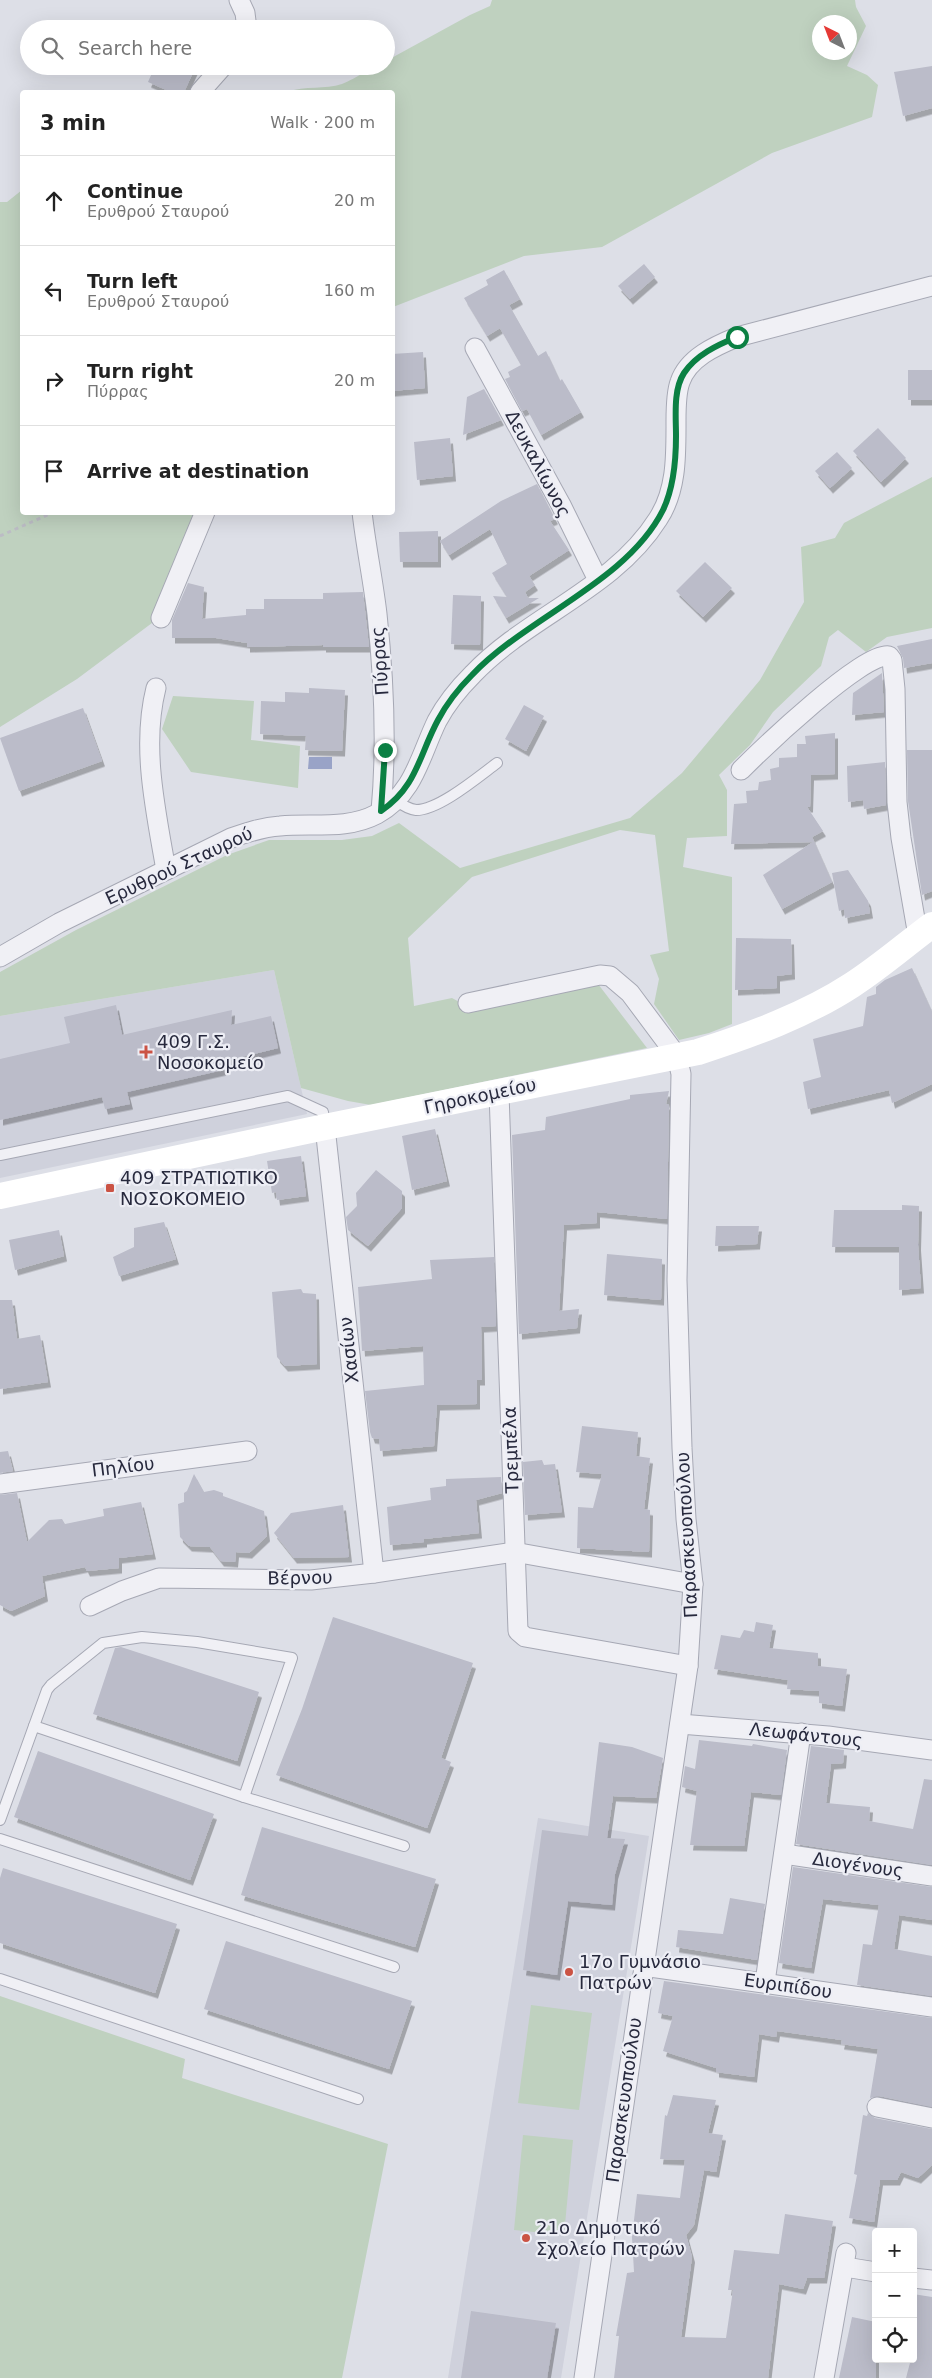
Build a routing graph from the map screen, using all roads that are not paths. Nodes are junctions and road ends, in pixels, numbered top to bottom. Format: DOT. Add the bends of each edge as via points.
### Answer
graph roads {
  1 [pos="239,0"];
  2 [pos="246,20"];
  3 [pos="215,75"];
  4 [pos="202,90"];
  5 [pos="932,286"];
  6 [pos="475,348"];
  7 [pos="204,515"];
  8 [pos="362,515"];
  9 [pos="598,580"];
  10 [pos="161,618"];
  11 [pos="156,688"];
  12 [pos="497,763"];
  13 [pos="741,770"];
  14 [pos="388,806"];
  15 [pos="166,870"];
  16 [pos="925,930"];
  17 [pos="0,957"];
  18 [pos="468,1003"];
  19 [pos="677,1056"];
  20 [pos="499,1093"];
  21 [pos="325,1127"];
  22 [pos="0,1155"];
  23 [pos="0,1196"];
  24 [pos="247,1451"];
  25 [pos="0,1484"];
  26 [pos="514,1552"];
  27 [pos="374,1573"];
  28 [pos="694,1584"];
  29 [pos="90,1606"];
  30 [pos="688,1666"];
  31 [pos="680,1724"];
  32 [pos="34,1726"];
  33 [pos="802,1734"];
  34 [pos="932,1750"];
  35 [pos="244,1797"];
  36 [pos="0,1820"];
  37 [pos="0,1840"];
  38 [pos="404,1846"];
  39 [pos="784,1854"];
  40 [pos="932,1876"];
  41 [pos="643,1966"];
  42 [pos="394,1967"];
  43 [pos="0,1979"];
  44 [pos="765,1982"];
  45 [pos="932,2007"];
  46 [pos="358,2099"];
  47 [pos="878,2107"];
  48 [pos="932,2118"];
  49 [pos="872,2270"];
  50 [pos="917,2278"];
  51 [pos="932,2280"];
  52 [pos="584,2378"];
  53 [pos="824,2378"];
  1 -- 2 [label="street"];
  3 -- 4 [label="street"];
  5 -- 9 [label="street, Ερυθρού Σταυρού" via="737,337 711,349 693,363 679,386 675,467 664,509 632,550"];
  6 -- 9 [label="street, Δευκαλίωνος"];
  7 -- 10 [label="street"];
  8 -- 14 [label="street, Πύρρας" via="377,616"];
  9 -- 14 [label="street, Ερυθρού Σταυρού" via="507,644 472,675 442,713 411,781"];
  11 -- 15 [label="street" via="151,719 151,769"];
  12 -- 14 [label="lane" via="433,806 418,810"];
  13 -- 16 [label="street" via="789,723 824,696 867,663 880,656 889,656 895,689 897,802 901,838"];
  14 -- 15 [label="street, Ερυθρού Σταυρού" via="360,821 256,829"];
  15 -- 17 [label="street, Ερυθρού Σταυρού" via="38,934"];
  16 -- 19 [label="main road, Γηροκομείου" via="877,968 836,994 732,1041"];
  18 -- 19 [label="street, Παρασκευοπούλου" via="600,975 610,976 630,993"];
  19 -- 20 [label="main road, Γηροκομείου"];
  19 -- 28 [label="street, Παρασκευοπούλου" via="681,1074 677,1280 682,1448"];
  20 -- 21 [label="main road, Γηροκομείου"];
  20 -- 26 [label="street, Τρεμπέλα"];
  21 -- 22 [label="lane" via="323,1112 288,1096"];
  21 -- 23 [label="main road, Γηροκομείου"];
  21 -- 27 [label="street, Χασίων"];
  24 -- 25 [label="street, Πηλίου"];
  26 -- 27 [label="street, Βέρνου"];
  26 -- 28 [label="street, Βέρνου"];
  26 -- 30 [label="street, Τρεμπέλα" via="518,1631 525,1637"];
  27 -- 29 [label="street, Βέρνου" via="288,1581 159,1578"];
  28 -- 30 [label="street, Παρασκευοπούλου"];
  30 -- 31 [label="street, Παρασκευοπούλου"];
  31 -- 33 [label="street, Λεωφάντους"];
  31 -- 41 [label="street, Παρασκευοπούλου"];
  32 -- 35 [label="lane"];
  32 -- 35 [label="lane" via="50,1685 103,1643 142,1637 197,1642 292,1658"];
  32 -- 36 [label="lane"];
  33 -- 34 [label="street, Λεωφάντους"];
  33 -- 39 [label="street"];
  35 -- 38 [label="lane"];
  37 -- 42 [label="lane"];
  39 -- 40 [label="street, Διογένους"];
  39 -- 44 [label="street"];
  41 -- 44 [label="street, Ευριπίδου"];
  41 -- 52 [label="street, Παρασκευοπούλου"];
  43 -- 46 [label="lane"];
  44 -- 45 [label="street, Ευριπίδου"];
  47 -- 48 [label="street"];
  49 -- 53 [label="street" via="846,2260"];
  50 -- 51 [label="street"];
}
